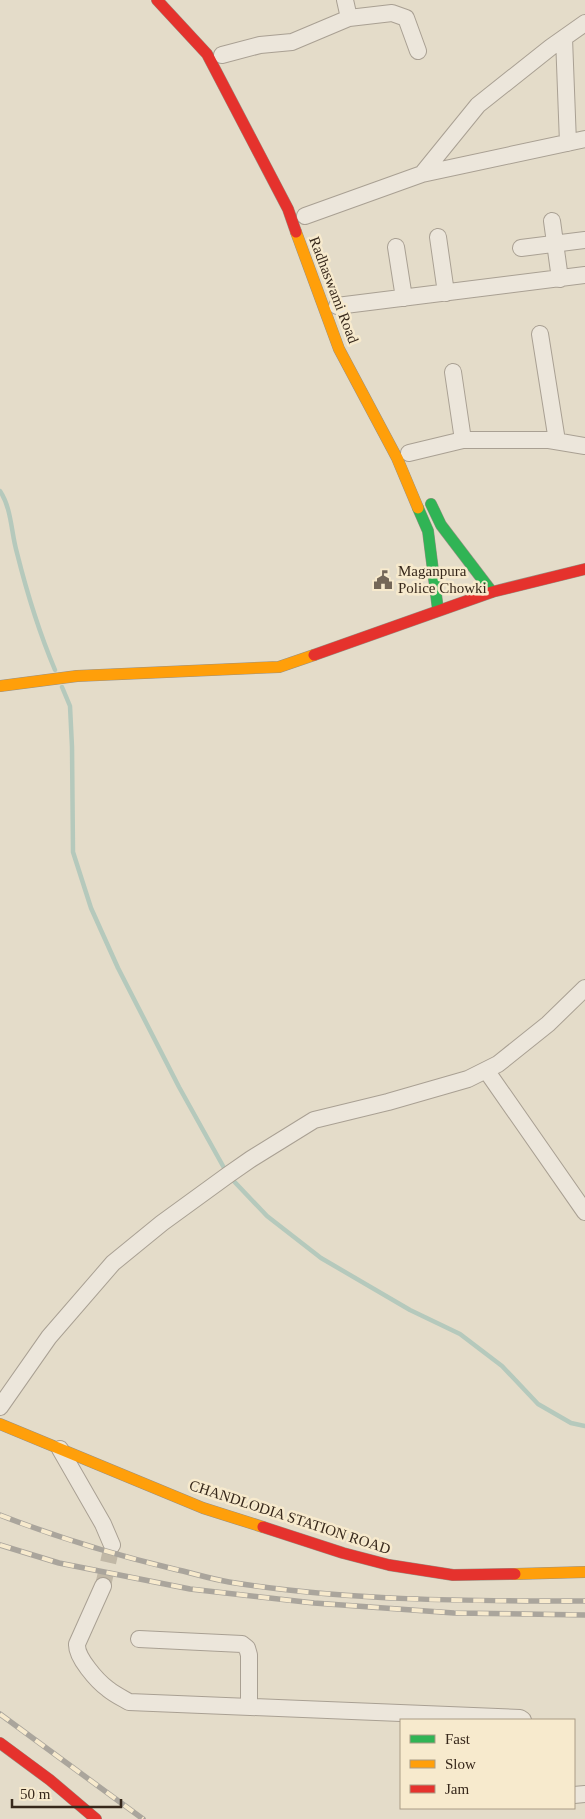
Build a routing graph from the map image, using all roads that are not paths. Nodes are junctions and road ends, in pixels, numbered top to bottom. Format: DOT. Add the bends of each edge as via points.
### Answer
graph roads {
  1 [pos="157,0"];
  2 [pos="345,0"];
  3 [pos="349,18"];
  4 [pos="585,23"];
  5 [pos="564,38"];
  6 [pos="418,51"];
  7 [pos="222,55"];
  8 [pos="585,140"];
  9 [pos="568,143"];
  10 [pos="422,174"];
  11 [pos="304,215"];
  12 [pos="552,222"];
  13 [pos="438,237"];
  14 [pos="585,240"];
  15 [pos="555,244"];
  16 [pos="396,247"];
  17 [pos="521,248"];
  18 [pos="585,276"];
  19 [pos="560,279"];
  20 [pos="446,293"];
  21 [pos="404,298"];
  22 [pos="337,305"];
  23 [pos="540,334"];
  24 [pos="453,372"];
  25 [pos="463,440"];
  26 [pos="557,441"];
  27 [pos="585,446"];
  28 [pos="409,453"];
  29 [pos="425,489"];
  30 [pos="585,569"];
  31 [pos="492,592"];
  32 [pos="438,610"];
  33 [pos="0,686"];
  34 [pos="584,991"];
  35 [pos="486,1070"];
  36 [pos="585,1212"];
  37 [pos="0,1407"];
  38 [pos="0,1424"];
  39 [pos="60,1449"];
  40 [pos="112,1545"];
  41 [pos="585,1572"];
  42 [pos="103,1586"];
  43 [pos="139,1639"];
  44 [pos="249,1706"];
  45 [pos="522,1719"];
  46 [pos="0,1743"];
  47 [pos="96,1819"];
  1 -- 32 [label="street, Radhaswami Road" via="207,54 288,209 339,349 397,458 428,531"];
  2 -- 3 [label="street"];
  3 -- 6 [label="street" via="392,13 406,18"];
  3 -- 7 [label="street" via="292,42 260,45"];
  4 -- 5 [label="street"];
  5 -- 9 [label="street"];
  5 -- 10 [label="street" via="478,105"];
  8 -- 9 [label="street"];
  9 -- 10 [label="street"];
  10 -- 11 [label="street"];
  12 -- 15 [label="street"];
  13 -- 20 [label="street"];
  14 -- 15 [label="street"];
  15 -- 17 [label="street"];
  15 -- 19 [label="street"];
  16 -- 21 [label="street"];
  18 -- 19 [label="street"];
  19 -- 20 [label="street"];
  20 -- 21 [label="street"];
  21 -- 22 [label="street"];
  23 -- 26 [label="street"];
  24 -- 25 [label="street"];
  25 -- 26 [label="street"];
  25 -- 28 [label="street"];
  26 -- 27 [label="street"];
  29 -- 31 [label="street" via="440,526"];
  30 -- 31 [label="street"];
  31 -- 32 [label="street"];
  32 -- 33 [label="street" via="278,667 77,676"];
  34 -- 35 [label="street" via="548,1024"];
  35 -- 36 [label="street"];
  35 -- 37 [label="street" via="468,1079 314,1120 251,1159 113,1263 49,1337"];
  38 -- 39 [label="street, CHANDLODIA STATION ROAD"];
  39 -- 40 [label="street"];
  39 -- 41 [label="street, CHANDLODIA STATION ROAD" via="203,1508 389,1565 453,1575"];
  42 -- 44 [label="street" via="76,1650 89,1670 108,1689 129,1702"];
  43 -- 44 [label="street" via="242,1644 249,1655"];
  44 -- 45 [label="street"];
  46 -- 47 [label="street"];
}
